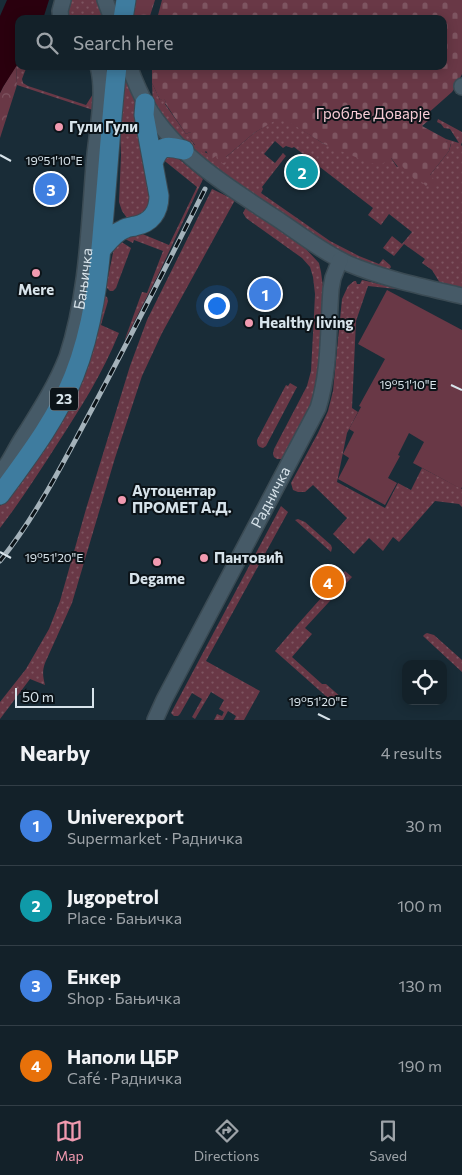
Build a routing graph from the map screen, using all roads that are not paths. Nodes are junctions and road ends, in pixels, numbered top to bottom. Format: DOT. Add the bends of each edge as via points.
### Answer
graph roads {
  1 [pos="64,0"];
  2 [pos="126,0"];
  3 [pos="105,1"];
  4 [pos="60,15"];
  5 [pos="110,15"];
  6 [pos="124,15"];
  7 [pos="99,70"];
  8 [pos="117,70"];
  9 [pos="131,70"];
  10 [pos="141,95"];
  11 [pos="184,150"];
  12 [pos="153,162"];
  13 [pos="106,197"];
  14 [pos="135,226"];
  15 [pos="101,250"];
  16 [pos="340,260"];
  17 [pos="462,296"];
  18 [pos="0,474"];
  19 [pos="0,495"];
  20 [pos="155,720"];
  1 -- 4 [label="street"];
  2 -- 6 [label="main road"];
  3 -- 5 [label="street"];
  7 -- 18 [label="street, Бањичка" via="100,108 84,276 73,334 65,362 50,394"];
  8 -- 13 [label="main road, 23"];
  9 -- 10 [label="street"];
  10 -- 11 [label="street" via="165,131"];
  10 -- 12 [label="main road"];
  11 -- 12 [label="main road" via="161,149"];
  11 -- 16 [label="street" via="218,180"];
  12 -- 14 [label="main road" via="158,208 151,219"];
  13 -- 14 [label="main road" via="118,217"];
  13 -- 15 [label="main road, 23"];
  14 -- 15 [label="main road" via="126,227 111,237"];
  15 -- 19 [label="main road, 23" via="91,318 64,399"];
  16 -- 17 [label="street" via="374,273"];
  16 -- 20 [label="street, Радничка" via="331,289 325,375 318,408"];
}
